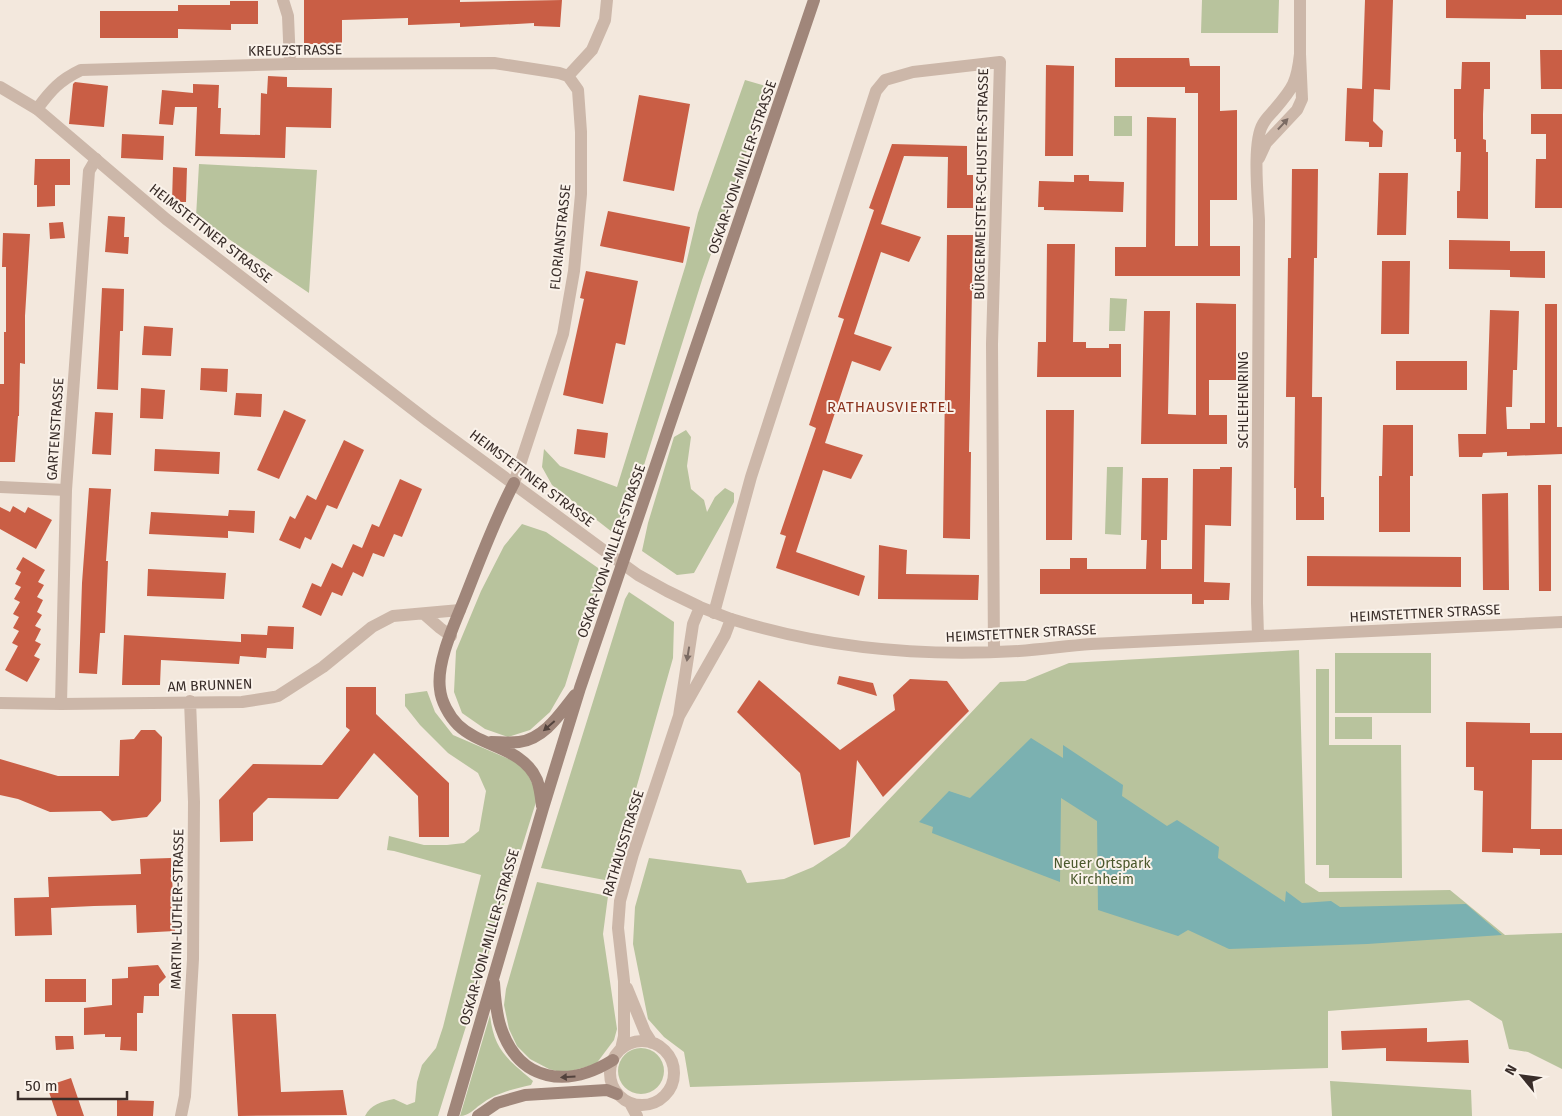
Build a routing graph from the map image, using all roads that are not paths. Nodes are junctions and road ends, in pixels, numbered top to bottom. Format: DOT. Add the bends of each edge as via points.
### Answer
graph roads {
  1 [pos="283,0"];
  2 [pos="607,0"];
  3 [pos="814,0"];
  4 [pos="1300,0"];
  5 [pos="1300,54"];
  6 [pos="290,64"];
  7 [pos="568,76"];
  8 [pos="0,87"];
  9 [pos="37,109"];
  10 [pos="96,159"];
  11 [pos="1256,164"];
  12 [pos="514,483"];
  13 [pos="0,487"];
  14 [pos="66,490"];
  15 [pos="700,608"];
  16 [pos="460,610"];
  17 [pos="714,613"];
  18 [pos="424,614"];
  19 [pos="731,619"];
  20 [pos="1562,622"];
  21 [pos="451,636"];
  22 [pos="1258,636"];
  23 [pos="994,651"];
  24 [pos="580,688"];
  25 [pos="190,701"];
  26 [pos="0,703"];
  27 [pos="61,704"];
  28 [pos="679,716"];
  29 [pos="486,742"];
  30 [pos="543,808"];
  31 [pos="493,976"];
  32 [pos="624,981"];
  33 [pos="652,1043"];
  34 [pos="617,1054"];
  35 [pos="617,1094"];
  36 [pos="658,1100"];
  37 [pos="630,1103"];
  38 [pos="181,1116"];
  39 [pos="453,1116"];
  40 [pos="478,1116"];
  41 [pos="637,1116"];
  42 [pos="655,1116"];
  1 -- 6 [label="street" via="288,16"];
  2 -- 7 [label="street" via="605,20 592,50"];
  3 -- 24 [label="main road, OSKAR-VON-MILLER-STRASSE"];
  4 -- 5 [label="street, SCHLEHENRING"];
  5 -- 11 [label="street, SCHLEHENRING" via="1293,86 1259,131"];
  11 -- 5 [label="street, SCHLEHENRING, one-way" via="1266,143 1302,99"];
  6 -- 7 [label="street, KREUZSTRASSE" via="494,63"];
  6 -- 9 [label="street, KREUZSTRASSE" via="82,70 52,89"];
  7 -- 12 [label="street, FLORIANSTRASSE" via="578,90 581,132 581,194 574,271 563,334"];
  8 -- 9 [label="street, HEIMSTETTNER STRASSE"];
  9 -- 10 [label="street, HEIMSTETTNER STRASSE"];
  10 -- 12 [label="street, HEIMSTETTNER STRASSE" via="172,224"];
  10 -- 14 [label="street, GARTENSTRASSE" via="89,171"];
  11 -- 22 [label="street, SCHLEHENRING"];
  12 -- 15 [label="street, HEIMSTETTNER STRASSE" via="638,575"];
  12 -- 16 [label="main road" via="496,517"];
  13 -- 14 [label="street"];
  14 -- 27 [label="street, GARTENSTRASSE"];
  15 -- 17 [label="street, HEIMSTETTNER STRASSE"];
  15 -- 28 [label="street, RATHAUSSTRASSE, one-way" via="693,624"];
  16 -- 18 [label="street, AM BRUNNEN"];
  16 -- 21 [label="main road"];
  17 -- 19 [label="street, HEIMSTETTNER STRASSE"];
  17 -- 23 [label="street, BÜRGERMEISTER-SCHUSTER-STRASSE" via="751,477 876,91 885,80 913,72 1000,62 992,344"];
  18 -- 21 [label="street"];
  18 -- 25 [label="street, AM BRUNNEN" via="393,616 372,627 322,667 278,696 242,702"];
  19 -- 23 [label="street, HEIMSTETTNER STRASSE" via="771,632 840,644 899,651"];
  19 -- 28 [label="street, RATHAUSSTRASSE"];
  20 -- 22 [label="street, HEIMSTETTNER STRASSE"];
  21 -- 29 [label="main road" via="440,674 443,702 458,725"];
  22 -- 23 [label="street, HEIMSTETTNER STRASSE"];
  24 -- 29 [label="main road, one-way" via="555,721 531,739"];
  24 -- 30 [label="main road, OSKAR-VON-MILLER-STRASSE"];
  25 -- 27 [label="street, AM BRUNNEN"];
  25 -- 38 [label="street, MARTIN-LUTHER-STRASSE" via="194,802 193,959"];
  26 -- 27 [label="street, AM BRUNNEN"];
  28 -- 32 [label="street, RATHAUSSTRASSE" via="620,901 618,928"];
  29 -- 30 [label="main road" via="529,766 537,781"];
  30 -- 31 [label="main road, OSKAR-VON-MILLER-STRASSE"];
  34 -- 31 [label="main road, one-way" via="597,1070 565,1078 527,1066 512,1050 501,1028"];
  31 -- 39 [label="main road, OSKAR-VON-MILLER-STRASSE"];
  32 -- 33 [label="street, RATHAUSSTRASSE"];
  32 -- 34 [label="street, RATHAUSSTRASSE" via="624,1036"];
  33 -- 34 [label="street" via="636,1042"];
  33 -- 36 [label="street" via="669,1056 674,1070 669,1090"];
  34 -- 35 [label="street" via="610,1077"];
  35 -- 37 [label="street"];
  35 -- 40 [label="main road" via="607,1090 525,1095 497,1103"];
  36 -- 37 [label="street" via="644,1105"];
  36 -- 42 [label="street"];
  37 -- 41 [label="street"];
}
